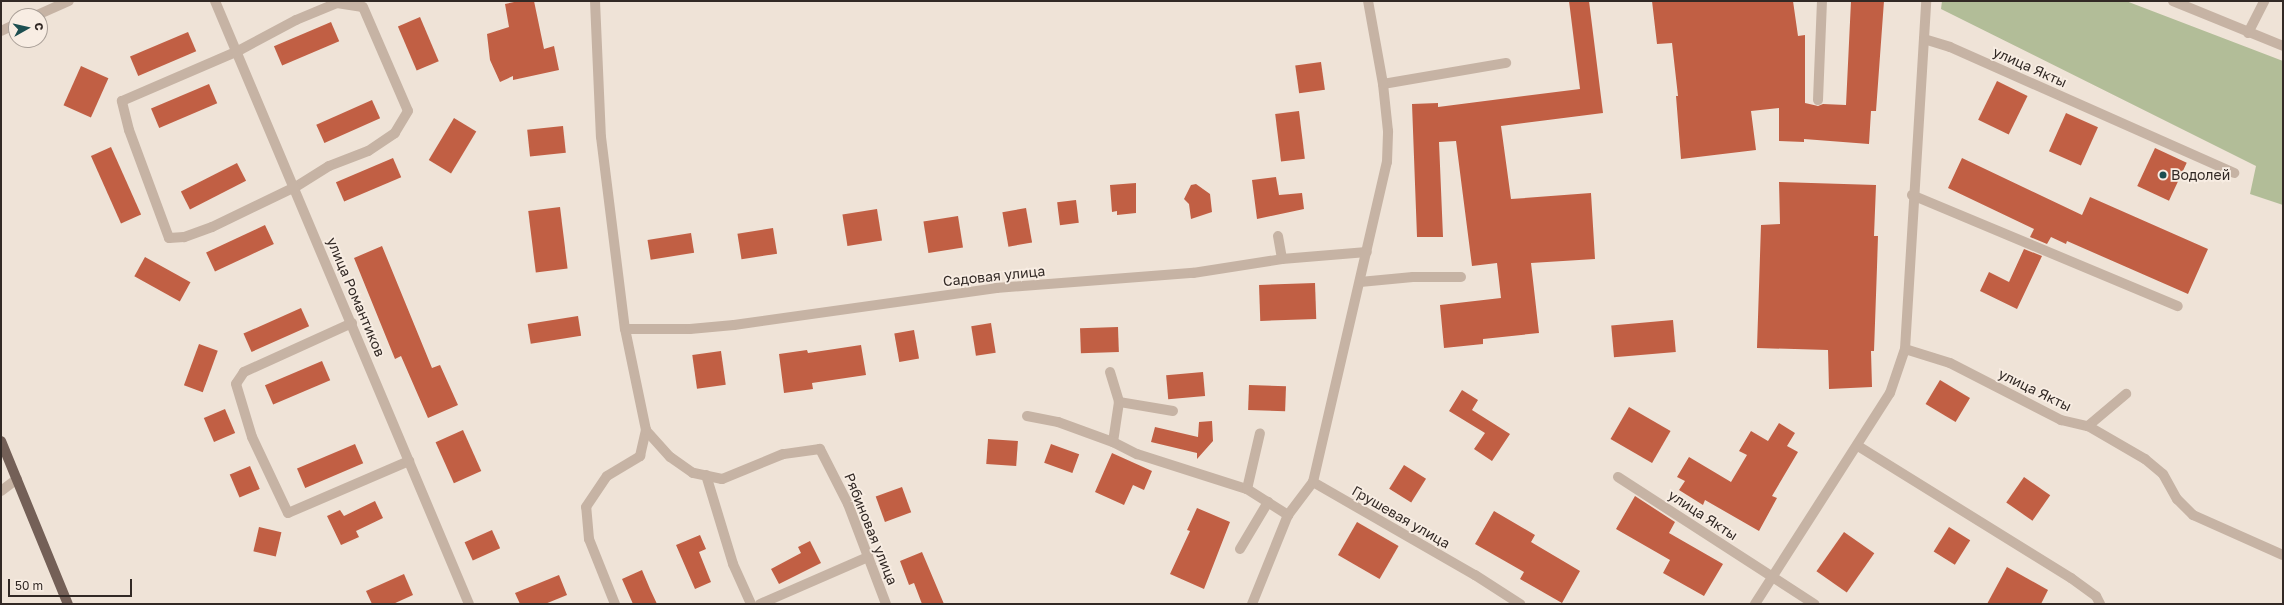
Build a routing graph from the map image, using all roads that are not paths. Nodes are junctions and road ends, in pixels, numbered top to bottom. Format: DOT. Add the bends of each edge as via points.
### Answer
graph roads {
  1 [pos="69,1"];
  2 [pos="215,1"];
  3 [pos="595,1"];
  4 [pos="1368,1"];
  5 [pos="1822,1"];
  6 [pos="1926,1"];
  7 [pos="2173,1"];
  8 [pos="2264,1"];
  9 [pos="48,10"];
  10 [pos="2248,33"];
  11 [pos="1924,39"];
  12 [pos="2283,46"];
  13 [pos="238,51"];
  14 [pos="1506,63"];
  15 [pos="1383,84"];
  16 [pos="1818,100"];
  17 [pos="2234,173"];
  18 [pos="295,187"];
  19 [pos="1912,195"];
  20 [pos="1278,236"];
  21 [pos="1367,252"];
  22 [pos="1282,259"];
  23 [pos="1461,277"];
  24 [pos="1360,282"];
  25 [pos="2178,306"];
  26 [pos="352,323"];
  27 [pos="625,329"];
  28 [pos="1905,349"];
  29 [pos="1110,372"];
  30 [pos="2126,394"];
  31 [pos="1119,402"];
  32 [pos="1173,411"];
  33 [pos="1027,416"];
  34 [pos="2088,426"];
  35 [pos="646,430"];
  36 [pos="1260,433"];
  37 [pos="1,441"];
  38 [pos="1113,442"];
  39 [pos="1858,446"];
  40 [pos="409,461"];
  41 [pos="706,475"];
  42 [pos="1618,477"];
  43 [pos="17,479"];
  44 [pos="1313,482"];
  45 [pos="1247,489"];
  46 [pos="1,491"];
  47 [pos="1268,502"];
  48 [pos="1288,515"];
  49 [pos="1240,549"];
  50 [pos="2283,555"];
  51 [pos="868,557"];
  52 [pos="1773,578"];
  53 [pos="68,604"];
  54 [pos="467,604"];
  55 [pos="615,604"];
  56 [pos="751,604"];
  57 [pos="760,604"];
  58 [pos="886,604"];
  59 [pos="1252,604"];
  60 [pos="1520,604"];
  61 [pos="1755,604"];
  62 [pos="1814,604"];
  63 [pos="2100,604"];
  1 -- 9 [label="street"];
  2 -- 13 [label="street, улица Романтиков"];
  3 -- 27 [label="street" via="602,137"];
  4 -- 15 [label="street"];
  5 -- 16 [label="street"];
  6 -- 11 [label="street"];
  7 -- 10 [label="street"];
  8 -- 10 [label="street"];
  10 -- 12 [label="street"];
  11 -- 17 [label="street, улица Якты" via="1950,47"];
  11 -- 19 [label="street"];
  13 -- 18 [label="street, улица Романтиков"];
  13 -- 18 [label="street" via="296,20 337,3 363,7 408,112 395,133 368,151 329,166"];
  13 -- 18 [label="street" via="122,100 129,130 169,238 184,238 212,227"];
  14 -- 15 [label="street"];
  15 -- 21 [label="street" via="1388,131 1387,162"];
  18 -- 26 [label="street, улица Романтиков"];
  19 -- 25 [label="street"];
  19 -- 28 [label="street"];
  20 -- 22 [label="street"];
  21 -- 22 [label="street, Садовая улица"];
  21 -- 24 [label="street"];
  22 -- 27 [label="street, Садовая улица" via="1193,273 996,288 690,329"];
  23 -- 24 [label="street" via="1413,277"];
  24 -- 44 [label="street"];
  26 -- 40 [label="street, улица Романтиков"];
  26 -- 40 [label="street" via="244,372 236,384 252,437 288,513"];
  27 -- 35 [label="street"];
  28 -- 34 [label="street, улица Якты" via="1950,363 2061,420"];
  28 -- 39 [label="street" via="1890,393"];
  29 -- 31 [label="street"];
  30 -- 34 [label="street"];
  31 -- 32 [label="street"];
  31 -- 38 [label="street"];
  33 -- 38 [label="street" via="1058,422"];
  34 -- 50 [label="street, улица Якты" via="2145,459 2162,474 2177,499 2193,515"];
  35 -- 41 [label="street, Рябиновая улица" via="670,457 693,473"];
  35 -- 55 [label="street" via="640,456 607,476 586,507 589,539"];
  36 -- 45 [label="street"];
  37 -- 43 [label="main road"];
  38 -- 45 [label="street" via="1137,454"];
  39 -- 52 [label="street"];
  39 -- 63 [label="street" via="2071,578 2096,596"];
  40 -- 54 [label="street, улица Романтиков"];
  41 -- 51 [label="street, Рябиновая улица" via="722,479 783,454 820,449 848,504"];
  41 -- 56 [label="street" via="733,564"];
  42 -- 52 [label="street, улица Якты"];
  43 -- 46 [label="street"];
  43 -- 53 [label="main road"];
  44 -- 48 [label="street"];
  44 -- 60 [label="street, Грушевая улица" via="1475,575"];
  45 -- 47 [label="street"];
  47 -- 48 [label="street"];
  47 -- 49 [label="street"];
  48 -- 59 [label="street"];
  51 -- 57 [label="street"];
  51 -- 58 [label="street, Рябиновая улица"];
  52 -- 61 [label="street"];
  52 -- 62 [label="street, улица Якты"];
}
